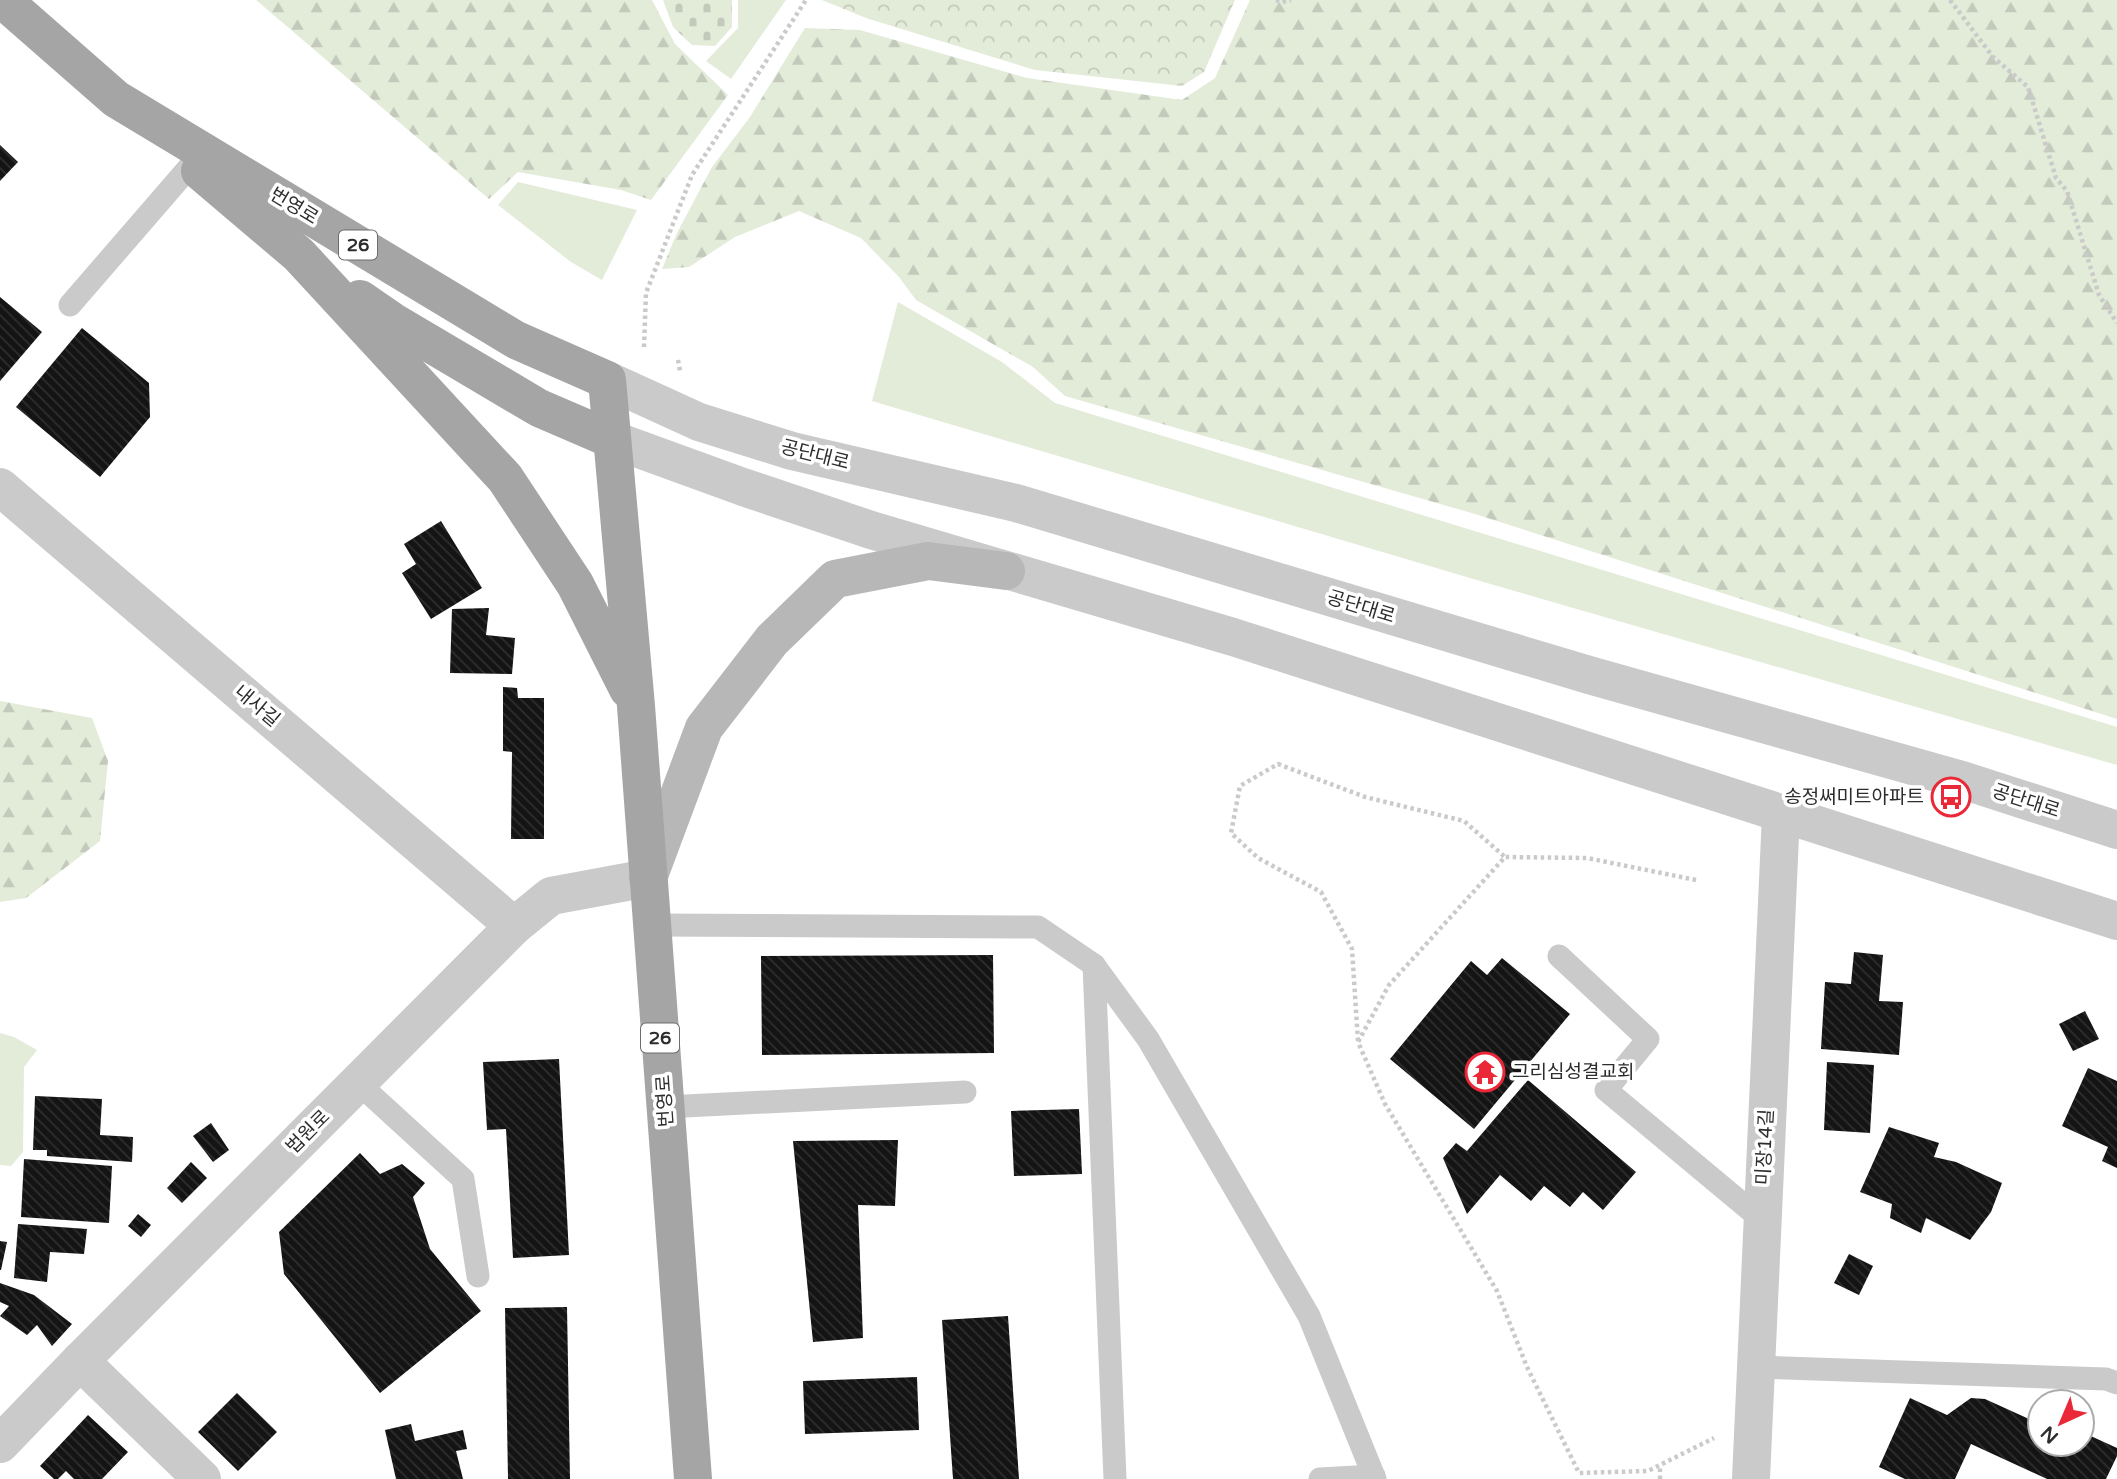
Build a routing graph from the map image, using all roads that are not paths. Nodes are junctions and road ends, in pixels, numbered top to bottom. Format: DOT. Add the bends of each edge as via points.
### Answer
graph roads {
  1 [pos="3,0"];
  2 [pos="116,99"];
  3 [pos="192,164"];
  4 [pos="299,255"];
  5 [pos="70,305"];
  6 [pos="607,380"];
  7 [pos="611,439"];
  8 [pos="0,487"];
  9 [pos="1006,571"];
  10 [pos="636,706"];
  11 [pos="1781,814"];
  12 [pos="2117,830"];
  13 [pos="648,878"];
  14 [pos="2117,921"];
  15 [pos="652,925"];
  16 [pos="514,926"];
  17 [pos="1559,956"];
  18 [pos="1094,965"];
  19 [pos="358,1083"];
  20 [pos="965,1092"];
  21 [pos="666,1107"];
  22 [pos="1762,1220"];
  23 [pos="478,1276"];
  24 [pos="79,1361"];
  25 [pos="1755,1367"];
  26 [pos="2117,1383"];
  27 [pos="0,1444"];
  28 [pos="1374,1477"];
  29 [pos="202,1479"];
  30 [pos="693,1479"];
  31 [pos="1115,1479"];
  32 [pos="1320,1479"];
  33 [pos="1751,1479"];
  1 -- 2 [label="main road, 번영로 / 26"];
  2 -- 3 [label="main road"];
  2 -- 6 [label="main road, 번영로 / 26" via="516,340"];
  3 -- 4 [label="main road"];
  3 -- 5 [label="lane"];
  4 -- 7 [label="main road" via="392,321 528,402"];
  4 -- 10 [label="main road" via="505,478 575,584"];
  6 -- 7 [label="main road, 번영로"];
  6 -- 12 [label="street, 공단대로" via="699,422 792,451 1016,503 1589,675 1962,780"];
  7 -- 9 [label="street" via="859,526"];
  7 -- 10 [label="main road, 번영로 / 26"];
  8 -- 16 [label="street, 내사길"];
  9 -- 11 [label="street" via="1233,637"];
  9 -- 13 [label="main road" via="928,561 835,579 772,640 704,728"];
  10 -- 13 [label="main road, 번영로 / 26"];
  11 -- 14 [label="street"];
  11 -- 22 [label="street, 미장14길"];
  13 -- 15 [label="main road, 번영로 / 26"];
  13 -- 16 [label="street, 법원로" via="551,896"];
  15 -- 18 [label="lane" via="1038,926"];
  15 -- 21 [label="main road, 번영로 / 26"];
  16 -- 19 [label="street, 법원로"];
  17 -- 22 [label="lane" via="1648,1039 1606,1090"];
  18 -- 28 [label="lane" via="1147,1039 1309,1316"];
  18 -- 31 [label="lane"];
  19 -- 23 [label="lane" via="463,1179"];
  19 -- 24 [label="street, 법원로"];
  20 -- 21 [label="lane"];
  21 -- 30 [label="main road, 번영로 / 26"];
  22 -- 25 [label="street, 미장14길"];
  24 -- 27 [label="street, 법원로"];
  24 -- 29 [label="street"];
  25 -- 26 [label="lane" via="2106,1379"];
  25 -- 33 [label="street, 미장14길"];
  28 -- 32 [label="lane"];
}
